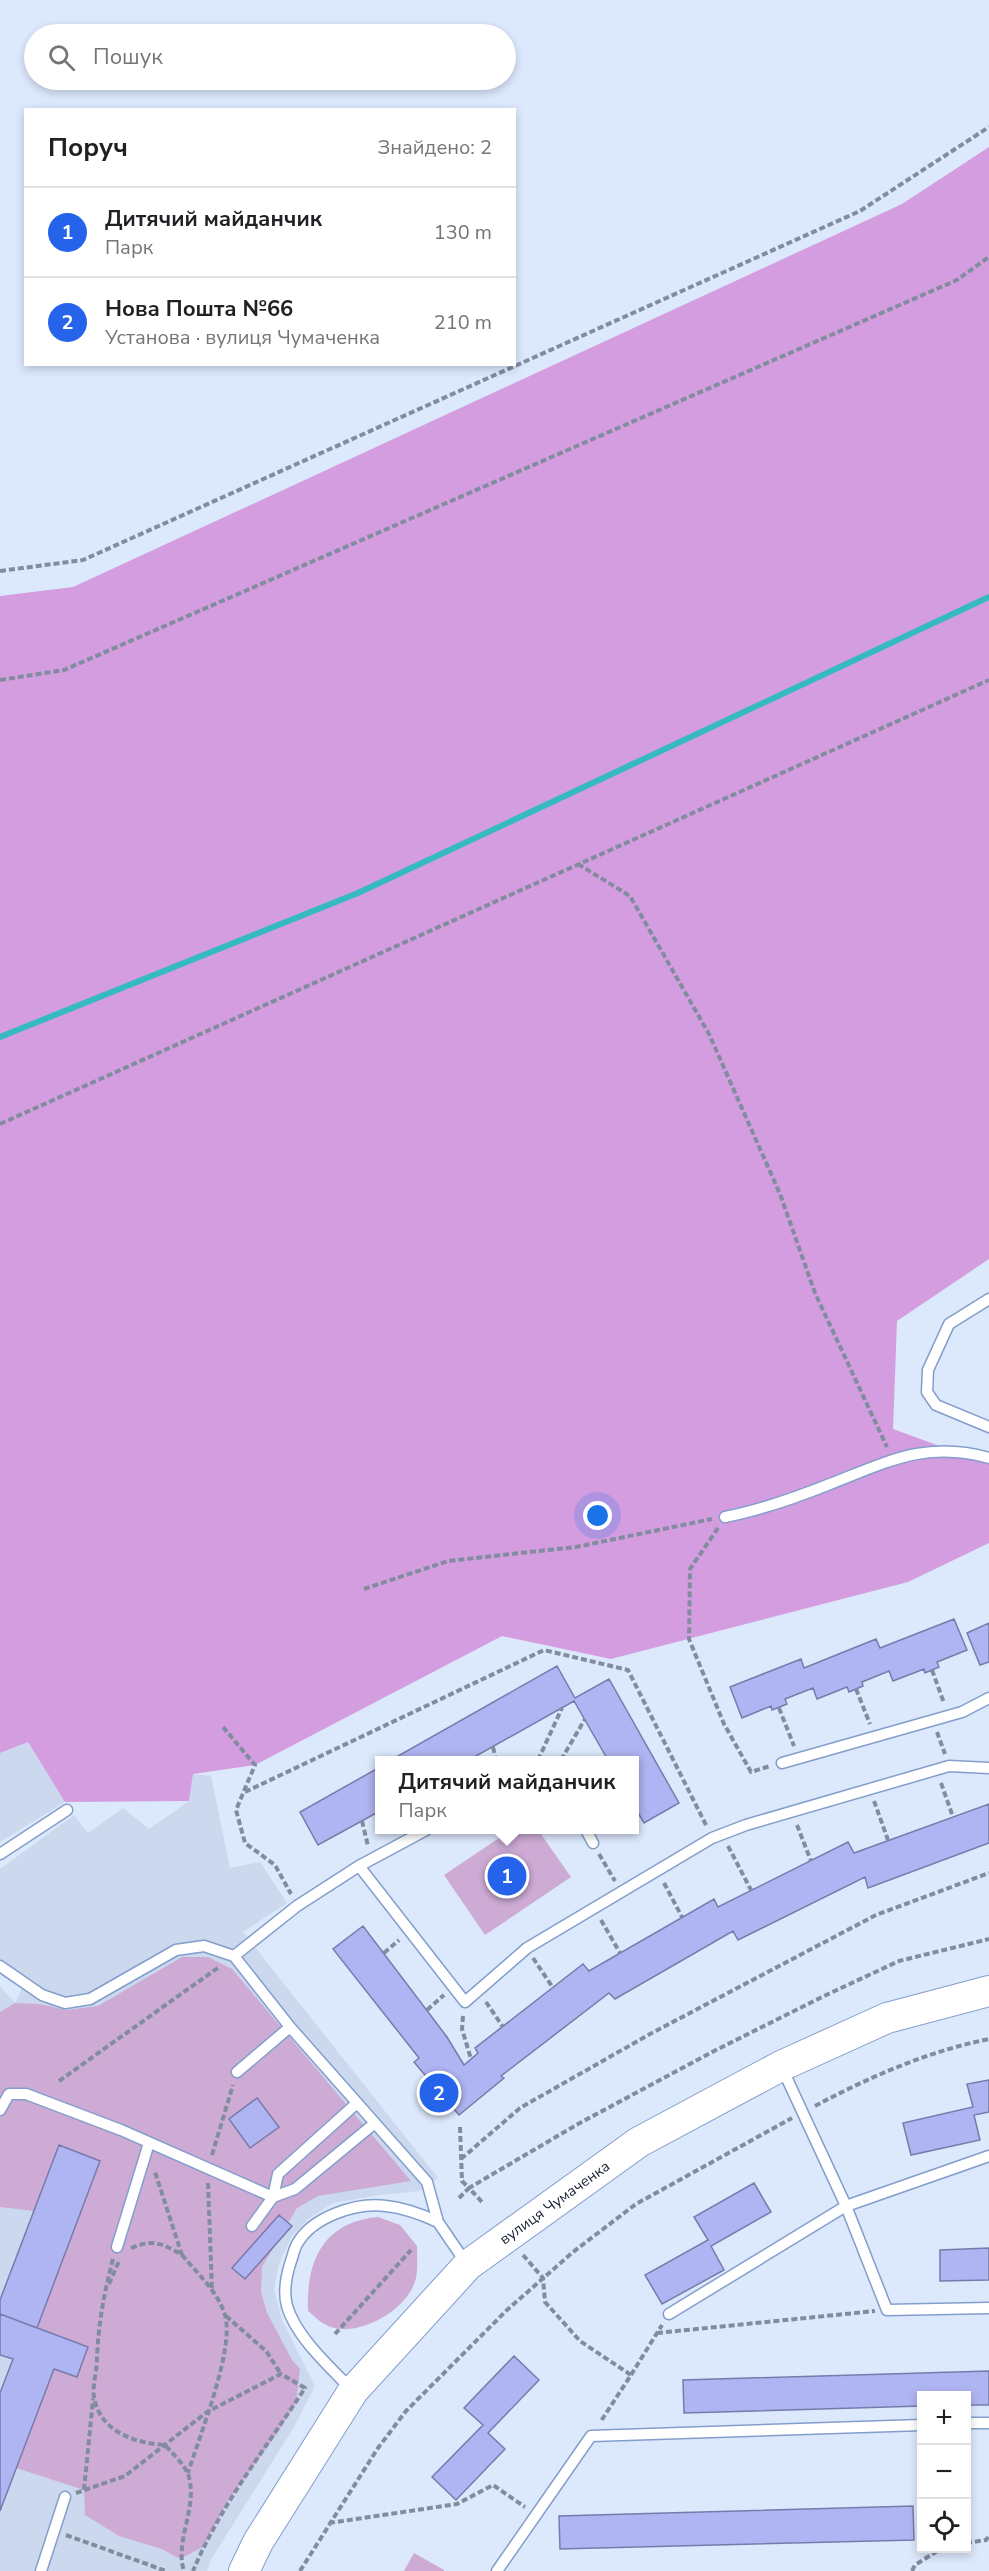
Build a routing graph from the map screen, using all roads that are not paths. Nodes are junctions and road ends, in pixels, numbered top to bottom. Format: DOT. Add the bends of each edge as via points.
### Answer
graph roads {
  1 [pos="989,1299"];
  2 [pos="989,1427"];
  3 [pos="989,1458"];
  4 [pos="725,1517"];
  5 [pos="989,1698"];
  6 [pos="783,1762"];
  7 [pos="989,1768"];
  8 [pos="67,1810"];
  9 [pos="419,1834"];
  10 [pos="588,1834"];
  11 [pos="593,1843"];
  12 [pos="0,1854"];
  13 [pos="359,1866"];
  14 [pos="234,1956"];
  15 [pos="0,1966"];
  16 [pos="989,1991"];
  17 [pos="290,2027"];
  18 [pos="781,2066"];
  19 [pos="237,2072"];
  20 [pos="357,2103"];
  21 [pos="0,2110"];
  22 [pos="375,2123"];
  23 [pos="149,2143"];
  24 [pos="989,2156"];
  25 [pos="273,2197"];
  26 [pos="846,2206"];
  27 [pos="438,2222"];
  28 [pos="252,2226"];
  29 [pos="120,2248"];
  30 [pos="468,2265"];
  31 [pos="989,2308"];
  32 [pos="669,2314"];
  33 [pos="353,2391"];
  34 [pos="971,2423"];
  35 [pos="989,2423"];
  36 [pos="917,2425"];
  37 [pos="65,2497"];
  38 [pos="41,2571"];
  39 [pos="244,2571"];
  40 [pos="497,2571"];
  1 -- 2 [label="lane" via="949,1324 928,1370 927,1392 936,1406"];
  3 -- 4 [label="lane" via="951,1451 892,1459 759,1510"];
  5 -- 6 [label="lane" via="948,1716"];
  7 -- 13 [label="lane" via="949,1766 717,1836 527,1948 465,2002"];
  8 -- 12 [label="lane"];
  9 -- 13 [label="lane"];
  10 -- 11 [label="lane"];
  13 -- 14 [label="lane" via="297,1906"];
  14 -- 15 [label="lane" via="204,1946 176,1950 90,1999 65,2003 42,1995"];
  14 -- 17 [label="lane"];
  16 -- 18 [label="street, вулиця Чумаченка" via="887,2018"];
  17 -- 19 [label="lane"];
  17 -- 20 [label="lane"];
  18 -- 26 [label="lane"];
  18 -- 30 [label="street, вулиця Чумаченка" via="639,2142"];
  20 -- 22 [label="lane"];
  20 -- 25 [label="lane" via="278,2175"];
  21 -- 23 [label="lane" via="9,2094 26,2094"];
  22 -- 25 [label="lane" via="295,2189"];
  22 -- 27 [label="lane" via="427,2182"];
  23 -- 25 [label="lane"];
  23 -- 29 [label="lane"];
  24 -- 26 [label="lane"];
  25 -- 28 [label="lane"];
  26 -- 31 [label="lane" via="887,2310"];
  26 -- 32 [label="lane"];
  27 -- 30 [label="lane"];
  27 -- 33 [label="lane" via="418,2212 385,2205 357,2207 310,2229 297,2244 285,2279 287,2306 320,2357"];
  30 -- 33 [label="street, вулиця Чумаченка"];
  33 -- 39 [label="street, вулиця Чумаченка" via="258,2542"];
  34 -- 35 [label="lane"];
  36 -- 40 [label="lane" via="591,2436"];
  37 -- 38 [label="lane"];
}
